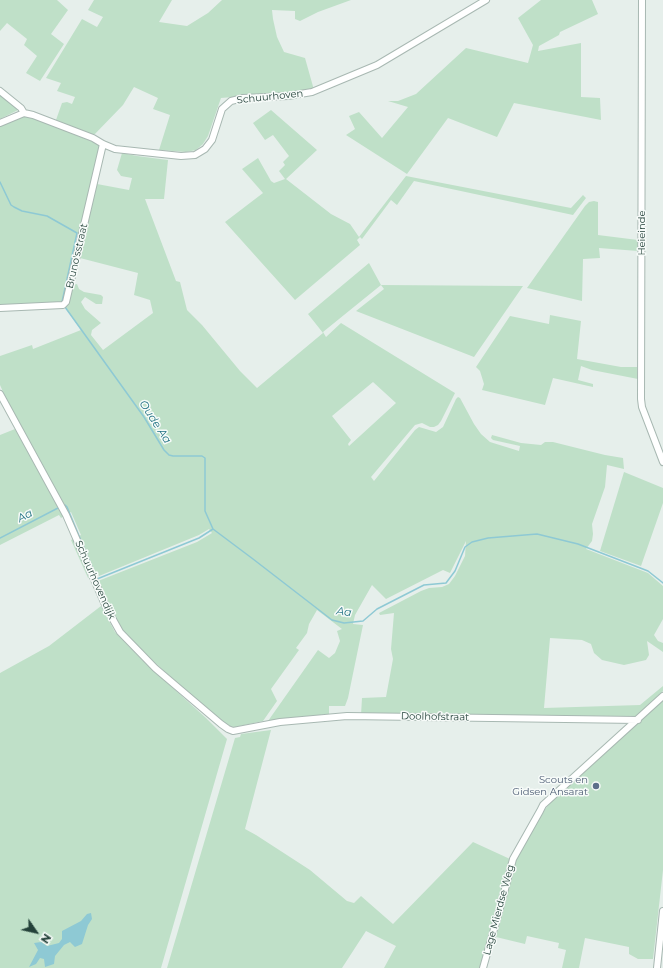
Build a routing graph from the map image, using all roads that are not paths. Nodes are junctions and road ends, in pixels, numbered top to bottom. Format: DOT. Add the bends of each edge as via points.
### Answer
graph roads {
  1 [pos="486,0"];
  2 [pos="642,0"];
  3 [pos="0,91"];
  4 [pos="24,113"];
  5 [pos="0,123"];
  6 [pos="103,144"];
  7 [pos="0,308"];
  8 [pos="0,394"];
  9 [pos="663,462"];
  10 [pos="663,696"];
  11 [pos="638,720"];
  12 [pos="233,731"];
  13 [pos="663,911"];
  14 [pos="483,968"];
  15 [pos="657,968"];
  1 -- 6 [label="street, Schuurhoven" via="377,66 312,92 231,101 222,109 212,140 205,149 195,155 137,152"];
  2 -- 9 [label="street, Heieinde" via="642,407"];
  3 -- 4 [label="street"];
  4 -- 5 [label="street"];
  4 -- 6 [label="street, Schuurhoven" via="94,138"];
  6 -- 7 [label="street, Bruno'sstraat" via="66,302 63,305"];
  8 -- 12 [label="street, Schuurhovendijk" via="66,514 106,607 120,632 155,668 221,724"];
  10 -- 11 [label="street, Lage Mierdse Weg"];
  11 -- 12 [label="street, Doolhofstraat" via="347,716 280,722"];
  11 -- 14 [label="street, Lage Mierdse Weg" via="540,811 513,859"];
  13 -- 15 [label="street"];
}
